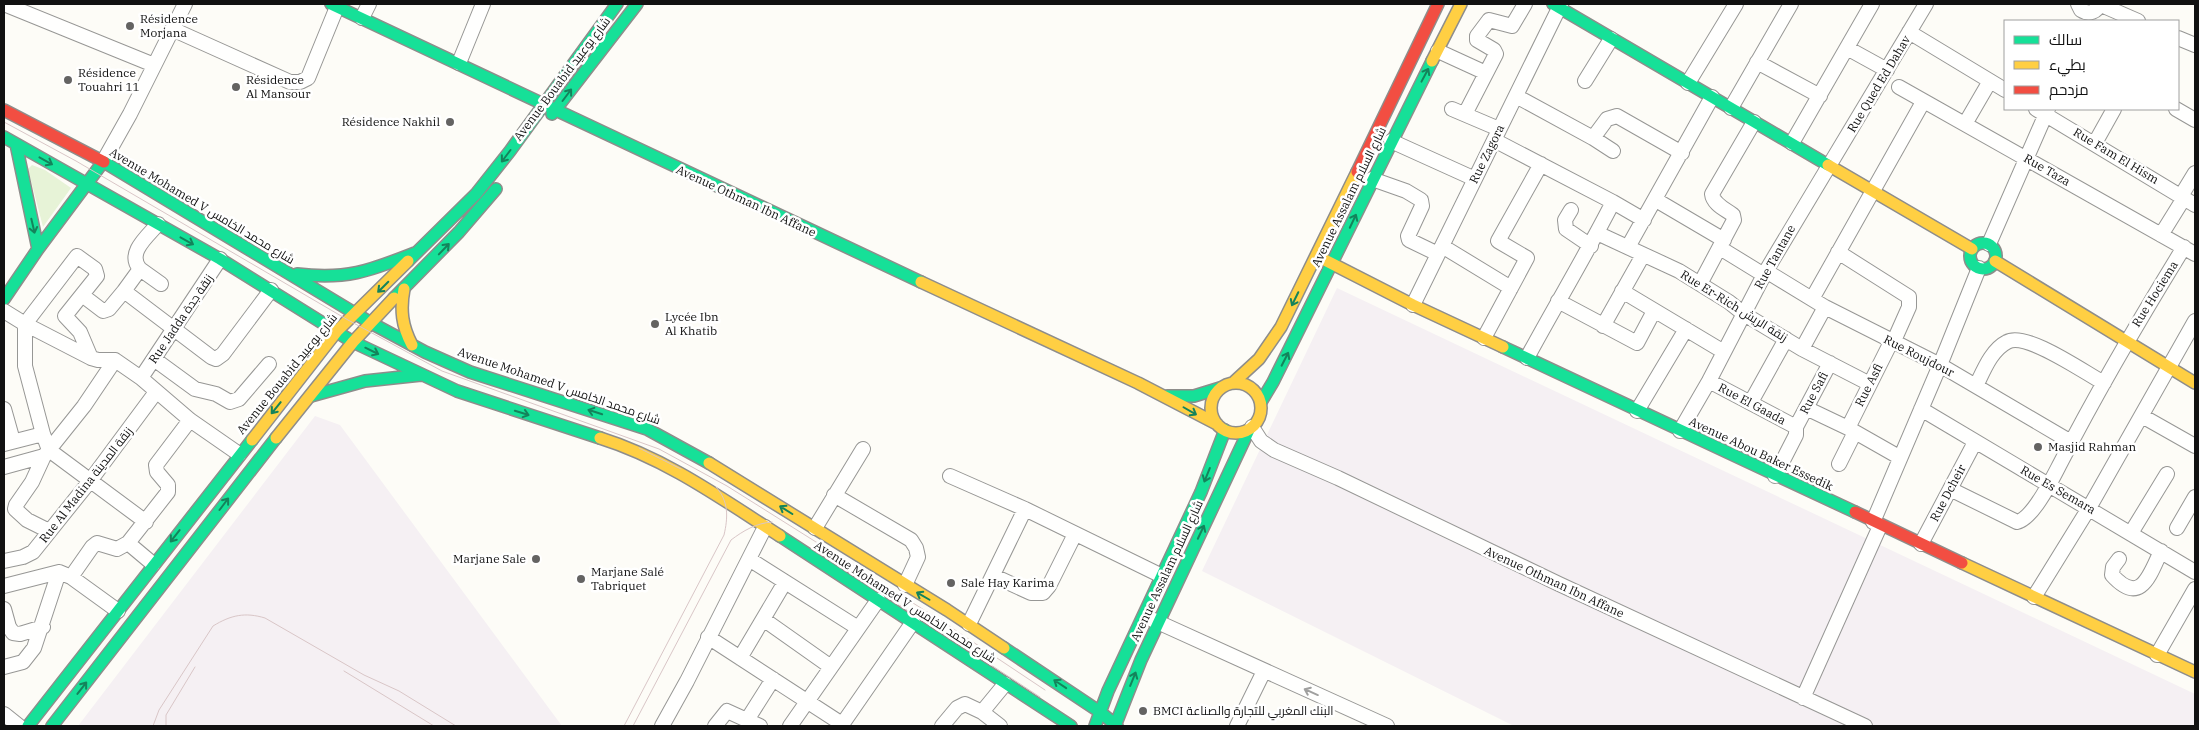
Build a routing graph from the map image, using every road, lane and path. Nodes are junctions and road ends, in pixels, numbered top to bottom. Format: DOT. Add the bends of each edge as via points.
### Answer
graph roads {
  1 [pos="4,4"];
  2 [pos="185,4"];
  3 [pos="369,4"];
  4 [pos="483,4"];
  5 [pos="618,4"];
  6 [pos="637,4"];
  7 [pos="1438,4"];
  8 [pos="1461,4"];
  9 [pos="1525,4"];
  10 [pos="1736,4"];
  11 [pos="1872,4"];
  12 [pos="1926,4"];
  13 [pos="2099,4"];
  14 [pos="334,5"];
  15 [pos="1558,5"];
  16 [pos="1786,5"];
  17 [pos="2082,12"];
  18 [pos="362,18"];
  19 [pos="2136,20"];
  20 [pos="172,29"];
  21 [pos="1909,32"];
  22 [pos="2179,38"];
  23 [pos="1611,39"];
  24 [pos="2195,45"];
  25 [pos="1847,48"];
  26 [pos="1438,52"];
  27 [pos="459,62"];
  28 [pos="1757,62"];
  29 [pos="154,65"];
  30 [pos="1887,70"];
  31 [pos="1486,73"];
  32 [pos="1585,81"];
  33 [pos="1990,81"];
  34 [pos="1688,83"];
  35 [pos="1899,87"];
  36 [pos="2004,89"];
  37 [pos="1516,96"];
  38 [pos="1820,96"];
  39 [pos="1712,97"];
  40 [pos="1923,102"];
  41 [pos="544,104"];
  42 [pos="1452,108"];
  43 [pos="1731,108"];
  44 [pos="4,110"];
  45 [pos="555,110"];
  46 [pos="2113,110"];
  47 [pos="2178,110"];
  48 [pos="2043,111"];
  49 [pos="1465,114"];
  50 [pos="2195,120"];
  51 [pos="1754,122"];
  52 [pos="1965,124"];
  53 [pos="1497,134"];
  54 [pos="4,137"];
  55 [pos="1593,138"];
  56 [pos="1391,141"];
  57 [pos="1792,143"];
  58 [pos="2095,143"];
  59 [pos="16,144"];
  60 [pos="1613,151"];
  61 [pos="1682,153"];
  62 [pos="2025,158"];
  63 [pos="103,162"];
  64 [pos="1540,164"];
  65 [pos="1831,165"];
  66 [pos="2195,173"];
  67 [pos="1372,179"];
  68 [pos="1475,179"];
  69 [pos="87,183"];
  70 [pos="1874,191"];
  71 [pos="1656,200"];
  72 [pos="2187,200"];
  73 [pos="1613,202"];
  74 [pos="1571,210"];
  75 [pos="1644,220"];
  76 [pos="158,224"];
  77 [pos="2161,235"];
  78 [pos="1594,239"];
  79 [pos="1722,244"];
  80 [pos="1989,244"];
  81 [pos="1628,247"];
  82 [pos="38,249"];
  83 [pos="1972,249"];
  84 [pos="1440,250"];
  85 [pos="2190,251"];
  86 [pos="1838,252"];
  87 [pos="415,253"];
  88 [pos="1643,255"];
  89 [pos="1317,256"];
  90 [pos="220,260"];
  91 [pos="1995,261"];
  92 [pos="1332,265"];
  93 [pos="1979,268"];
  94 [pos="140,269"];
  95 [pos="287,273"];
  96 [pos="1765,273"];
  97 [pos="161,284"];
  98 [pos="1700,284"];
  99 [pos="404,288"];
  100 [pos="1511,288"];
  101 [pos="271,290"];
  102 [pos="124,291"];
  103 [pos="1622,291"];
  104 [pos="82,295"];
  105 [pos="4,299"];
  106 [pos="1812,299"];
  107 [pos="1558,301"];
  108 [pos="1413,305"];
  109 [pos="1825,307"];
  110 [pos="1654,310"];
  111 [pos="4,311"];
  112 [pos="356,313"];
  113 [pos="1744,314"];
  114 [pos="2195,321"];
  115 [pos="372,323"];
  116 [pos="25,324"];
  117 [pos="1603,326"];
  118 [pos="1686,329"];
  119 [pos="173,330"];
  120 [pos="337,331"];
  121 [pos="1484,338"];
  122 [pos="1786,339"];
  123 [pos="2127,341"];
  124 [pos="353,342"];
  125 [pos="1892,342"];
  126 [pos="412,345"];
  127 [pos="1802,349"];
  128 [pos="1724,352"];
  129 [pos="91,358"];
  130 [pos="1527,358"];
  131 [pos="154,359"];
  132 [pos="115,360"];
  133 [pos="269,364"];
  134 [pos="1830,364"];
  135 [pos="1940,365"];
  136 [pos="2168,368"];
  137 [pos="424,375"];
  138 [pos="141,378"];
  139 [pos="1709,381"];
  140 [pos="1234,382"];
  141 [pos="2104,383"];
  142 [pos="2195,383"];
  143 [pos="1870,384"];
  144 [pos="1976,386"];
  145 [pos="1220,388"];
  146 [pos="156,392"];
  147 [pos="1163,395"];
  148 [pos="311,396"];
  149 [pos="1261,402"];
  150 [pos="1751,402"];
  151 [pos="4,408"];
  152 [pos="1806,408"];
  153 [pos="1920,409"];
  154 [pos="1637,411"];
  155 [pos="2142,416"];
  156 [pos="190,420"];
  157 [pos="1221,427"];
  158 [pos="1796,427"];
  159 [pos="1250,428"];
  160 [pos="1851,430"];
  161 [pos="1680,431"];
  162 [pos="43,434"];
  163 [pos="1975,442"];
  164 [pos="2071,442"];
  165 [pos="8,443"];
  166 [pos="2195,446"];
  167 [pos="864,449"];
  168 [pos="47,453"];
  169 [pos="239,454"];
  170 [pos="1899,457"];
  171 [pos="1839,464"];
  172 [pos="4,467"];
  173 [pos="2167,474"];
  174 [pos="950,476"];
  175 [pos="1775,476"];
  176 [pos="90,481"];
  177 [pos="2049,484"];
  178 [pos="1950,488"];
  179 [pos="834,495"];
  180 [pos="2195,497"];
  181 [pos="2089,508"];
  182 [pos="1025,509"];
  183 [pos="146,522"];
  184 [pos="1877,524"];
  185 [pos="765,527"];
  186 [pos="815,528"];
  187 [pos="2177,528"];
  188 [pos="49,531"];
  189 [pos="2131,533"];
  190 [pos="1075,534"];
  191 [pos="128,543"];
  192 [pos="1921,544"];
  193 [pos="2161,552"];
  194 [pos="750,559"];
  195 [pos="2119,559"];
  196 [pos="4,561"];
  197 [pos="153,564"];
  198 [pos="2195,572"];
  199 [pos="65,575"];
  200 [pos="994,576"];
  201 [pos="1162,576"];
  202 [pos="785,582"];
  203 [pos="4,583"];
  204 [pos="905,585"];
  205 [pos="2195,589"];
  206 [pos="2034,598"];
  207 [pos="878,600"];
  208 [pos="4,609"];
  209 [pos="118,611"];
  210 [pos="1144,616"];
  211 [pos="763,619"];
  212 [pos="913,622"];
  213 [pos="1158,622"];
  214 [pos="969,624"];
  215 [pos="43,626"];
  216 [pos="858,628"];
  217 [pos="708,637"];
  218 [pos="2157,655"];
  219 [pos="740,658"];
  220 [pos="4,667"];
  221 [pos="831,667"];
  222 [pos="1264,671"];
  223 [pos="2195,672"];
  224 [pos="772,679"];
  225 [pos="1005,684"];
  226 [pos="1803,698"];
  227 [pos="807,701"];
  228 [pos="982,712"];
  229 [pos="1100,712"];
  230 [pos="4,714"];
  231 [pos="754,723"];
  232 [pos="667,724"];
  233 [pos="841,725"];
  234 [pos="19,726"];
  235 [pos="28,726"];
  236 [pos="52,726"];
  237 [pos="715,726"];
  238 [pos="790,726"];
  239 [pos="942,726"];
  240 [pos="1000,726"];
  241 [pos="1071,726"];
  242 [pos="1095,726"];
  243 [pos="1116,726"];
  244 [pos="1237,726"];
  245 [pos="1387,726"];
  246 [pos="1865,726"];
  1 -- 29 [label="street"];
  2 -- 20 [label="street"];
  3 -- 18 [label="street"];
  4 -- 27 [label="street"];
  5 -- 41 [label="street, Avenue Bouabid شارع بوعبيد"];
  45 -- 6 [label="street, Avenue Bouabid شارع بوعبيد, one-way"];
  7 -- 89 [label="street, Avenue Assalam شارع السلام"];
  8 -- 26 [label="street, Avenue Assalam شارع السلام"];
  9 -- 31 [label="street" via="1512,26 1491,19 1481,30 1478,40 1496,53"];
  10 -- 34 [label="street"];
  11 -- 25 [label="street"];
  12 -- 21 [label="street, Rue Qued Ed Dahav"];
  13 -- 17 [label="street" via="2094,12"];
  13 -- 19 [label="street"];
  14 -- 18 [label="street, Avenue Othman Ibn Affane"];
  14 -- 20 [label="street" via="308,78 300,82 290,82"];
  15 -- 23 [label="street"];
  15 -- 37 [label="street, Rue Zagora"];
  16 -- 28 [label="street"];
  18 -- 27 [label="street, Avenue Othman Ibn Affane"];
  20 -- 29 [label="street"];
  21 -- 30 [label="street, Rue Qued Ed Dahav"];
  21 -- 33 [label="street"];
  22 -- 24 [label="street"];
  23 -- 32 [label="street"];
  23 -- 34 [label="street"];
  25 -- 30 [label="street"];
  25 -- 38 [label="street"];
  26 -- 31 [label="street"];
  56 -- 26 [label="street, Avenue Assalam شارع السلام, one-way"];
  27 -- 41 [label="street, Avenue Othman Ibn Affane"];
  28 -- 38 [label="street"];
  28 -- 43 [label="street"];
  29 -- 63 [label="street"];
  30 -- 65 [label="street, Rue Qued Ed Dahav"];
  31 -- 49 [label="street"];
  33 -- 36 [label="street"];
  33 -- 52 [label="street"];
  34 -- 39 [label="street"];
  35 -- 40 [label="street, Rue Taza"];
  37 -- 53 [label="street, Rue Zagora"];
  37 -- 55 [label="street"];
  38 -- 57 [label="street"];
  39 -- 43 [label="street"];
  39 -- 61 [label="street"];
  40 -- 52 [label="street, Rue Taza"];
  40 -- 70 [label="street"];
  41 -- 45 [label="street, Avenue Othman Ibn Affane"];
  41 -- 87 [label="street, Avenue Bouabid شارع بوعبيد, one-way" via="476,194"];
  42 -- 49 [label="street"];
  43 -- 51 [label="street"];
  44 -- 63 [label="street, Avenue Mohamed V شارع محمد الخامس"];
  99 -- 45 [label="street, Avenue Bouabid شارع بوعبيد, one-way" via="463,230"];
  45 -- 147 [label="street, Avenue Othman Ibn Affane"];
  46 -- 58 [label="street"];
  47 -- 50 [label="street"];
  48 -- 58 [label="street, Rue Fam El Hism"];
  48 -- 62 [label="street"];
  49 -- 53 [label="street"];
  51 -- 57 [label="street"];
  51 -- 79 [label="street" via="1712,194 1714,200 1734,216"];
  52 -- 62 [label="street, Rue Taza"];
  53 -- 64 [label="street"];
  53 -- 68 [label="street, Rue Zagora"];
  54 -- 59 [label="street, Avenue Mohamed V شارع محمد الخامس"];
  55 -- 60 [label="street"];
  55 -- 61 [label="street" via="1607,118 1617,116"];
  56 -- 67 [label="street, Avenue Assalam شارع السلام"];
  56 -- 68 [label="street"];
  57 -- 65 [label="street"];
  58 -- 72 [label="street, Rue Fam El Hism"];
  59 -- 69 [label="street, Avenue Mohamed V شارع محمد الخامس, one-way"];
  59 -- 82 [label="street, one-way"];
  61 -- 71 [label="street"];
  62 -- 77 [label="street, Rue Taza"];
  62 -- 80 [label="street"];
  63 -- 69 [label="street"];
  63 -- 95 [label="street, Avenue Mohamed V شارع محمد الخامس"];
  64 -- 73 [label="street"];
  64 -- 100 [label="street" via="1498,241 1527,258"];
  65 -- 70 [label="street"];
  65 -- 96 [label="street, Rue Tantane"];
  66 -- 72 [label="street"];
  67 -- 84 [label="street" via="1421,200 1422,206 1409,240"];
  92 -- 67 [label="street, Avenue Assalam شارع السلام, one-way"];
  68 -- 84 [label="street, Rue Zagora"];
  69 -- 76 [label="street, Avenue Mohamed V شارع محمد الخامس"];
  69 -- 82 [label="street"];
  70 -- 83 [label="street"];
  70 -- 86 [label="street"];
  71 -- 75 [label="street"];
  71 -- 79 [label="street, Rue Roujdour"];
  72 -- 77 [label="street"];
  73 -- 75 [label="street"];
  73 -- 78 [label="street"];
  74 -- 78 [label="street, Rue Er-Rich زنقة الريش" via="1565,220 1566,229"];
  75 -- 81 [label="street"];
  76 -- 90 [label="street, Avenue Mohamed V شارع محمد الخامس, one-way"];
  76 -- 94 [label="street" via="136,252 135,261"];
  77 -- 85 [label="street, Rue Taza"];
  78 -- 81 [label="street, Rue Er-Rich زنقة الريش"];
  78 -- 107 [label="street"];
  79 -- 96 [label="street, Rue Roujdour"];
  79 -- 98 [label="street"];
  80 -- 83 [label="street" via="1978,244"];
  80 -- 91 [label="street" via="1995,250"];
  81 -- 88 [label="street, Rue Er-Rich زنقة الريش"];
  82 -- 105 [label="street"];
  83 -- 93 [label="street" via="1971,260"];
  84 -- 100 [label="street"];
  84 -- 108 [label="street, Rue Zagora"];
  85 -- 123 [label="street, Rue Hociema"];
  86 -- 106 [label="street"];
  86 -- 125 [label="street, Rue Asfi" via="1909,297 1909,307"];
  87 -- 95 [label="street" via="340,276"];
  87 -- 112 [label="street, Avenue Bouabid شارع بوعبيد, one-way"];
  88 -- 98 [label="street, Rue Er-Rich زنقة الريش"];
  88 -- 103 [label="street"];
  89 -- 92 [label="street, Avenue Abou Baker Essedik"];
  89 -- 140 [label="street, Avenue Assalam شارع السلام, one-way" via="1268,349"];
  90 -- 101 [label="street, Avenue Mohamed V شارع محمد الخامس"];
  90 -- 119 [label="street, Rue Jadda زنقة جدة"];
  91 -- 93 [label="street" via="1988,268"];
  91 -- 123 [label="street"];
  92 -- 108 [label="street, Avenue Abou Baker Essedik"];
  149 -- 92 [label="street, Avenue Assalam شارع السلام, one-way"];
  93 -- 135 [label="street"];
  94 -- 97 [label="street"];
  94 -- 102 [label="street"];
  95 -- 112 [label="street, Avenue Mohamed V شارع محمد الخامس"];
  96 -- 106 [label="street, Rue Roujdour"];
  96 -- 113 [label="street, Rue Tantane"];
  98 -- 113 [label="street, Rue Er-Rich زنقة الريش"];
  99 -- 115 [label="street, Avenue Bouabid شارع بوعبيد"];
  99 -- 126 [label="street" via="400,314"];
  100 -- 121 [label="street"];
  101 -- 119 [label="street" via="219,358 211,357"];
  101 -- 120 [label="street, Avenue Mohamed V شارع محمد الخامس"];
  102 -- 104 [label="street" via="109,309 103,311"];
  102 -- 119 [label="street"];
  103 -- 110 [label="street"];
  103 -- 117 [label="street"];
  104 -- 116 [label="street" via="98,274 77,256"];
  104 -- 129 [label="street" via="65,316 80,332"];
  106 -- 109 [label="street, Rue Roujdour"];
  107 -- 117 [label="street"];
  107 -- 130 [label="street"];
  108 -- 121 [label="street, Avenue Abou Baker Essedik"];
  109 -- 125 [label="street, Rue Roujdour"];
  109 -- 127 [label="street"];
  110 -- 117 [label="street" via="1637,343"];
  110 -- 118 [label="street"];
  111 -- 116 [label="street"];
  112 -- 115 [label="street, Avenue Mohamed V شارع محمد الخامس"];
  112 -- 120 [label="street, Avenue Bouabid شارع بوعبيد"];
  113 -- 122 [label="street, Rue Er-Rich زنقة الريش"];
  113 -- 128 [label="street, Rue Tantane"];
  114 -- 136 [label="street"];
  115 -- 124 [label="street, Avenue Bouabid شارع بوعبيد"];
  115 -- 126 [label="street, Avenue Mohamed V شارع محمد الخامس"];
  116 -- 129 [label="street"];
  116 -- 162 [label="street" via="25,366"];
  118 -- 128 [label="street"];
  118 -- 154 [label="street"];
  119 -- 131 [label="street, Rue Jadda زنقة جدة"];
  120 -- 124 [label="street, Avenue Mohamed V شارع محمد الخامس"];
  120 -- 169 [label="street, Avenue Bouabid شارع بوعبيد, one-way"];
  121 -- 130 [label="street, Avenue Abou Baker Essedik"];
  122 -- 127 [label="street, Rue Er-Rich زنقة الريش"];
  122 -- 150 [label="street"];
  123 -- 136 [label="street"];
  123 -- 141 [label="street, Rue Hociema"];
  124 -- 137 [label="street, Avenue Mohamed V شارع محمد الخامس, one-way"];
  124 -- 148 [label="street, Avenue Bouabid شارع بوعبيد"];
  125 -- 135 [label="street, Rue Roujdour"];
  125 -- 143 [label="street, Rue Asfi"];
  186 -- 126 [label="street, Avenue Mohamed V شارع محمد الخامس, one-way" via="647,429 456,367"];
  127 -- 134 [label="street, Rue Er-Rich زنقة الريش"];
  128 -- 139 [label="street, Rue Tantane"];
  129 -- 132 [label="street"];
  130 -- 154 [label="street, Avenue Abou Baker Essedik"];
  131 -- 133 [label="street" via="195,389 216,394 227,401 236,401"];
  131 -- 138 [label="street, Rue Jadda زنقة جدة"];
  132 -- 138 [label="street"];
  132 -- 168 [label="street"];
  134 -- 143 [label="street, Rue Er-Rich زنقة الريش"];
  134 -- 152 [label="street, Rue Safi"];
  135 -- 144 [label="street, Rue Roujdour"];
  135 -- 153 [label="street"];
  136 -- 142 [label="street"];
  136 -- 155 [label="street"];
  137 -- 148 [label="street" via="362,381"];
  137 -- 185 [label="street, Avenue Mohamed V شارع محمد الخامس, one-way" via="457,391 652,457 713,491"];
  138 -- 146 [label="street"];
  139 -- 150 [label="street, Rue El Gaada"];
  139 -- 161 [label="street, Rue Tantane"];
  140 -- 145 [label="street"];
  140 -- 149 [label="street" via="1252,388"];
  141 -- 144 [label="street" via="2036,345 2015,339 1997,350"];
  141 -- 164 [label="street, Rue Hociema"];
  143 -- 160 [label="street, Rue Asfi"];
  144 -- 164 [label="street, Rue Roujdour"];
  145 -- 147 [label="street, Avenue Othman Ibn Affane" via="1192,398"];
  145 -- 157 [label="street" via="1211,406 1212,416"];
  146 -- 156 [label="street"];
  146 -- 176 [label="street, Rue Al Madina زنقة المدينة"];
  147 -- 157 [label="street, Avenue Othman Ibn Affane, one-way"];
  236 -- 148 [label="street, Avenue Bouabid شارع بوعبيد, one-way" via="234,490"];
  149 -- 159 [label="street" via="1259,418"];
  150 -- 158 [label="street, Rue El Gaada"];
  151 -- 165 [label="street"];
  152 -- 158 [label="street, Rue Safi"];
  152 -- 160 [label="street"];
  153 -- 163 [label="street, Rue Es Semara"];
  153 -- 170 [label="street"];
  154 -- 161 [label="street, Avenue Abou Baker Essedik"];
  155 -- 166 [label="street"];
  155 -- 181 [label="street"];
  156 -- 169 [label="street"];
  156 -- 183 [label="street" via="156,465 169,489"];
  157 -- 159 [label="street" via="1235,433"];
  157 -- 201 [label="street, Avenue Assalam شارع السلام, one-way" via="1201,492"];
  158 -- 175 [label="street, Rue Safi" via="1796,435"];
  213 -- 159 [label="street, Avenue Assalam شارع السلام, one-way"];
  159 -- 226 [label="street, Avenue Othman Ibn Affane" via="1274,450"];
  160 -- 170 [label="street"];
  160 -- 171 [label="street, Rue Asfi"];
  161 -- 175 [label="street, Avenue Abou Baker Essedik"];
  162 -- 165 [label="street"];
  162 -- 168 [label="street"];
  163 -- 177 [label="street, Rue Es Semara"];
  163 -- 178 [label="street, Rue Dcheir"];
  164 -- 177 [label="street, Rue Hociema"];
  167 -- 179 [label="street"];
  168 -- 172 [label="street"];
  168 -- 176 [label="street"];
  168 -- 188 [label="street" via="15,510"];
  169 -- 197 [label="street, Avenue Bouabid شارع بوعبيد, one-way"];
  170 -- 184 [label="street"];
  173 -- 189 [label="street"];
  174 -- 182 [label="street"];
  175 -- 184 [label="street, Avenue Abou Baker Essedik"];
  176 -- 183 [label="street"];
  176 -- 188 [label="street, Rue Al Madina زنقة المدينة"];
  177 -- 178 [label="street, Rue Hociema" via="2026,518 2018,522"];
  177 -- 181 [label="street, Rue Es Semara"];
  178 -- 192 [label="street, Rue Dcheir"];
  179 -- 186 [label="street"];
  179 -- 204 [label="street" via="895,530 914,545 918,557"];
  180 -- 187 [label="street"];
  181 -- 189 [label="street, Rue Es Semara"];
  181 -- 206 [label="street"];
  182 -- 190 [label="street"];
  182 -- 200 [label="street"];
  183 -- 191 [label="street"];
  184 -- 192 [label="street, Avenue Abou Baker Essedik"];
  184 -- 226 [label="street"];
  185 -- 194 [label="street"];
  185 -- 207 [label="street, Avenue Mohamed V شارع محمد الخامس"];
  186 -- 204 [label="street, Avenue Mohamed V شارع محمد الخامس"];
  188 -- 196 [label="street, Rue Al Madina زنقة المدينة" via="28,555"];
  189 -- 193 [label="street, Rue Es Semara"];
  190 -- 200 [label="street" via="1043,593 1031,593"];
  190 -- 201 [label="street"];
  191 -- 197 [label="street"];
  191 -- 199 [label="street" via="117,549 94,544"];
  192 -- 206 [label="street, Avenue Abou Baker Essedik"];
  193 -- 195 [label="street" via="2145,584 2137,588 2127,586 2112,575"];
  193 -- 198 [label="street, Rue Es Semara"];
  194 -- 202 [label="street"];
  194 -- 217 [label="street"];
  197 -- 209 [label="street, Avenue Bouabid شارع بوعبيد"];
  199 -- 203 [label="street"];
  199 -- 209 [label="street"];
  199 -- 215 [label="street"];
  200 -- 214 [label="street"];
  201 -- 210 [label="street, Avenue Assalam شارع السلام"];
  202 -- 211 [label="street"];
  202 -- 216 [label="street"];
  214 -- 204 [label="street, Avenue Mohamed V شارع محمد الخامس, one-way"];
  205 -- 218 [label="street"];
  206 -- 218 [label="street, Avenue Abou Baker Essedik"];
  207 -- 212 [label="street, Avenue Mohamed V شارع محمد الخامس"];
  207 -- 216 [label="street"];
  208 -- 215 [label="street" via="14,633"];
  209 -- 235 [label="street, Avenue Bouabid شارع بوعبيد"];
  210 -- 213 [label="street"];
  210 -- 229 [label="street, Avenue Assalam شارع السلام"];
  211 -- 219 [label="street"];
  211 -- 221 [label="street"];
  212 -- 225 [label="street, Avenue Mohamed V شارع محمد الخامس"];
  212 -- 233 [label="street"];
  213 -- 222 [label="street"];
  243 -- 213 [label="street, Avenue Assalam شارع السلام, one-way"];
  229 -- 214 [label="street, Avenue Mohamed V شارع محمد الخامس, one-way"];
  215 -- 220 [label="street" via="28,657 23,662"];
  216 -- 221 [label="street"];
  217 -- 219 [label="street"];
  217 -- 232 [label="street"];
  218 -- 223 [label="street, Avenue Abou Baker Essedik"];
  219 -- 224 [label="street"];
  221 -- 227 [label="street"];
  222 -- 244 [label="street"];
  245 -- 222 [label="street, one-way"];
  224 -- 227 [label="street"];
  224 -- 231 [label="street"];
  225 -- 228 [label="street"];
  225 -- 241 [label="street, Avenue Mohamed V شارع محمد الخامس"];
  226 -- 246 [label="street, Avenue Othman Ibn Affane"];
  227 -- 233 [label="street"];
  227 -- 238 [label="street"];
  228 -- 239 [label="street" via="963,704"];
  228 -- 240 [label="street"];
  229 -- 242 [label="street, Avenue Assalam شارع السلام"];
  229 -- 243 [label="street, Avenue Mohamed V شارع محمد الخامس"];
  230 -- 234 [label="street"];
  231 -- 237 [label="street" via="727,711"];
}
